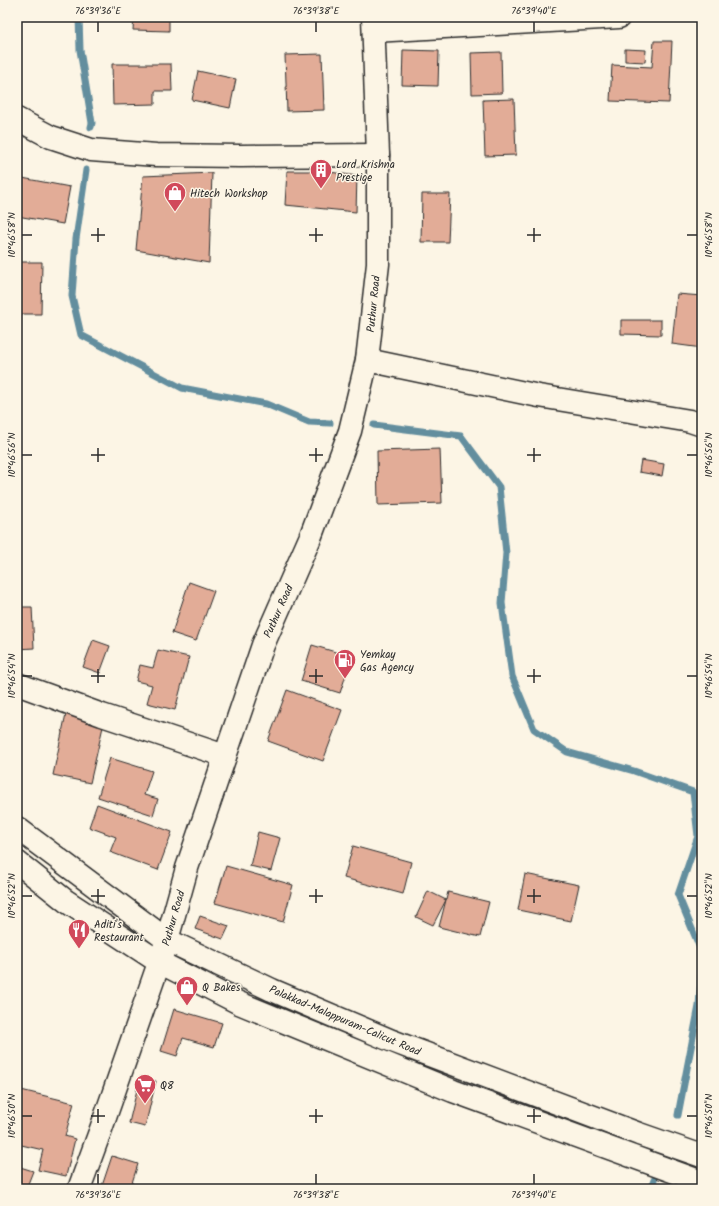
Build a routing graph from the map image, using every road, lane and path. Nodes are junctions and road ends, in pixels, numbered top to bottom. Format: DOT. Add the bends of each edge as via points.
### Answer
graph roads {
  1 [pos="619,17"];
  2 [pos="374,24"];
  3 [pos="17,119"];
  4 [pos="378,155"];
  5 [pos="367,360"];
  6 [pos="702,425"];
  7 [pos="17,684"];
  8 [pos="225,756"];
  9 [pos="17,828"];
  10 [pos="17,862"];
  11 [pos="167,940"];
  12 [pos="159,962"];
  13 [pos="702,1156"];
  14 [pos="702,1182"];
  15 [pos="79,1189"];
  1 -- 2 [label="main road"];
  2 -- 4 [label="main road, Puthur Road"];
  3 -- 4 [label="main road" via="51,137 91,150 156,155"];
  4 -- 5 [label="main road, Puthur Road" via="378,264"];
  5 -- 6 [label="main road" via="539,396"];
  5 -- 8 [label="main road, Puthur Road" via="350,431 310,538 263,645"];
  7 -- 8 [label="main road"];
  8 -- 11 [label="main road, Puthur Road" via="187,868"];
  9 -- 11 [label="main road, Palakkad-Malappuram-Calicut Road"];
  10 -- 12 [label="main road" via="66,901"];
  11 -- 12 [label="main road, Puthur Road"];
  11 -- 13 [label="main road, Palakkad-Malappuram-Calicut Road" via="272,990 392,1041"];
  12 -- 14 [label="main road" via="239,1003 453,1091"];
  12 -- 15 [label="main road, Puthur Road"];
}
